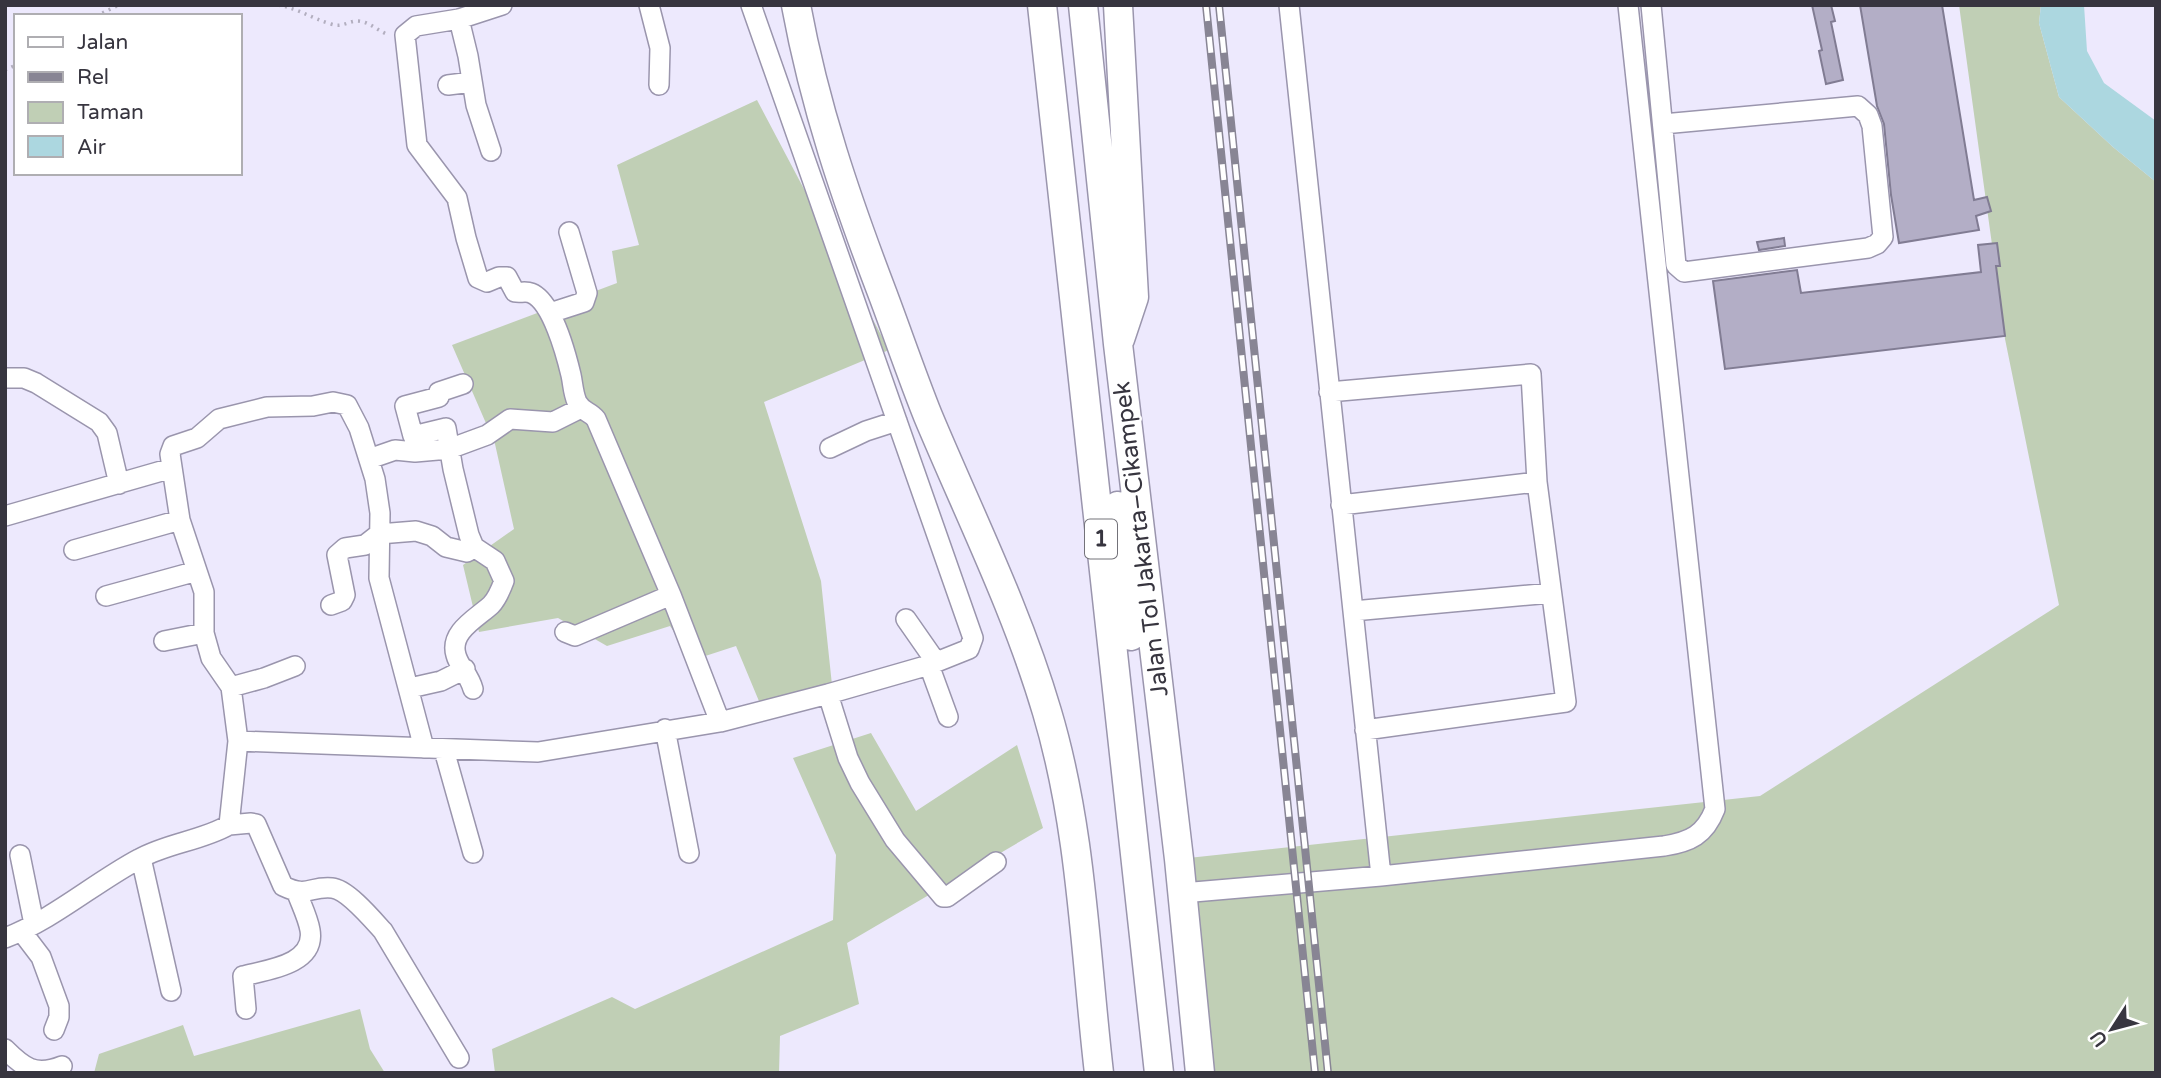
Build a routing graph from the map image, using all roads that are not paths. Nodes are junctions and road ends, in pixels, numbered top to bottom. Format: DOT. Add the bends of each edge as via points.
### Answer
graph roads {
  1 [pos="502,5"];
  2 [pos="649,5"];
  3 [pos="751,5"];
  4 [pos="796,5"];
  5 [pos="1031,5"];
  6 [pos="1042,5"];
  7 [pos="1069,5"];
  8 [pos="1083,5"];
  9 [pos="1118,5"];
  10 [pos="1289,5"];
  11 [pos="1628,5"];
  12 [pos="1651,5"];
  13 [pos="459,19"];
  14 [pos="472,82"];
  15 [pos="448,85"];
  16 [pos="659,85"];
  17 [pos="1663,124"];
  18 [pos="491,151"];
  19 [pos="569,232"];
  20 [pos="550,313"];
  21 [pos="1118,344"];
  22 [pos="5,378"];
  23 [pos="463,384"];
  24 [pos="1329,392"];
  25 [pos="581,408"];
  26 [pos="897,421"];
  27 [pos="830,448"];
  28 [pos="449,449"];
  29 [pos="369,459"];
  30 [pos="172,468"];
  31 [pos="1537,482"];
  32 [pos="120,484"];
  33 [pos="1341,505"];
  34 [pos="5,516"];
  35 [pos="180,520"];
  36 [pos="379,534"];
  37 [pos="474,547"];
  38 [pos="74,550"];
  39 [pos="197,571"];
  40 [pos="1551,593"];
  41 [pos="671,595"];
  42 [pos="106,596"];
  43 [pos="331,605"];
  44 [pos="1353,611"];
  45 [pos="906,619"];
  46 [pos="565,632"];
  47 [pos="204,633"];
  48 [pos="164,641"];
  49 [pos="933,664"];
  50 [pos="295,666"];
  51 [pos="465,669"];
  52 [pos="231,687"];
  53 [pos="410,688"];
  54 [pos="473,689"];
  55 [pos="828,694"];
  56 [pos="948,717"];
  57 [pos="720,722"];
  58 [pos="664,729"];
  59 [pos="1365,730"];
  60 [pos="239,741"];
  61 [pos="434,749"];
  62 [pos="229,825"];
  63 [pos="473,853"];
  64 [pos="689,853"];
  65 [pos="20,855"];
  66 [pos="141,858"];
  67 [pos="996,862"];
  68 [pos="1381,876"];
  69 [pos="297,892"];
  70 [pos="1182,893"];
  71 [pos="20,931"];
  72 [pos="171,991"];
  73 [pos="246,1009"];
  74 [pos="54,1030"];
  75 [pos="5,1049"];
  76 [pos="459,1058"];
  77 [pos="62,1066"];
  78 [pos="1098,1069"];
  79 [pos="1142,1073"];
  80 [pos="1158,1073"];
  81 [pos="1174,1073"];
  82 [pos="1200,1073"];
  1 -- 13 [label="street"];
  2 -- 16 [label="street" via="660,48"];
  3 -- 26 [label="street"];
  4 -- 78 [label="highway" via="819,110 842,186 927,414 1025,643 1048,715 1066,788 1080,883"];
  5 -- 79 [label="highway, 1"];
  6 -- 80 [label="highway, 1"];
  7 -- 81 [label="highway, 1"];
  8 -- 21 [label="highway, Jalan Tol Jakarta–Cikampek / 1"];
  9 -- 21 [label="highway" via="1134,297"];
  10 -- 24 [label="street"];
  11 -- 68 [label="street" via="1715,809 1706,828 1682,843"];
  12 -- 17 [label="street"];
  13 -- 14 [label="street"];
  13 -- 20 [label="street" via="416,26 405,35 417,145 457,198 478,278 486,282 506,277 515,292 536,296"];
  14 -- 15 [label="street"];
  14 -- 18 [label="street"];
  17 -- 17 [label="street" via="1676,265 1684,272 1868,248 1883,237 1872,127 1858,106"];
  19 -- 20 [label="street" via="586,299"];
  20 -- 25 [label="street"];
  21 -- 70 [label="highway, Jalan Tol Jakarta–Cikampek / 1"];
  22 -- 32 [label="street" via="36,383 99,422 107,433"];
  23 -- 28 [label="street" via="439,392 439,397 405,406 413,436 446,428"];
  24 -- 31 [label="street" via="1531,374"];
  24 -- 33 [label="street"];
  25 -- 28 [label="street" via="553,422 510,419 487,435"];
  25 -- 41 [label="street" via="596,419"];
  26 -- 27 [label="street"];
  26 -- 49 [label="street" via="973,638 969,649"];
  28 -- 29 [label="street" via="395,450"];
  28 -- 37 [label="street"];
  29 -- 30 [label="street" via="346,405 333,401 267,407 219,419 197,438 173,446"];
  29 -- 36 [label="street" via="380,513"];
  30 -- 32 [label="street"];
  30 -- 35 [label="street"];
  31 -- 33 [label="street"];
  31 -- 40 [label="street"];
  32 -- 34 [label="street"];
  33 -- 44 [label="street"];
  35 -- 38 [label="street"];
  35 -- 39 [label="street"];
  36 -- 37 [label="street" via="416,531 446,547 467,552"];
  36 -- 43 [label="street" via="365,545 345,548 337,555 345,595"];
  36 -- 53 [label="street" via="379,578"];
  37 -- 51 [label="street" via="495,561 504,581 492,604 456,641 455,655"];
  39 -- 42 [label="street"];
  39 -- 47 [label="street" via="204,592"];
  40 -- 44 [label="street"];
  40 -- 59 [label="street" via="1566,702"];
  41 -- 46 [label="street" via="576,636"];
  41 -- 57 [label="street"];
  44 -- 59 [label="street"];
  45 -- 49 [label="street"];
  47 -- 48 [label="street"];
  47 -- 52 [label="street" via="211,658"];
  49 -- 55 [label="street"];
  49 -- 56 [label="street"];
  50 -- 52 [label="street"];
  51 -- 53 [label="street" via="441,681"];
  51 -- 54 [label="street"];
  52 -- 60 [label="street"];
  53 -- 61 [label="street"];
  55 -- 57 [label="street"];
  55 -- 67 [label="street" via="860,783 895,840 943,897"];
  57 -- 58 [label="street"];
  58 -- 61 [label="street" via="538,752"];
  58 -- 64 [label="street"];
  59 -- 68 [label="street"];
  60 -- 61 [label="street"];
  60 -- 62 [label="street"];
  61 -- 63 [label="street"];
  62 -- 66 [label="street"];
  62 -- 69 [label="street" via="256,824 283,886"];
  65 -- 71 [label="street"];
  66 -- 71 [label="street"];
  66 -- 72 [label="street"];
  68 -- 70 [label="street"];
  69 -- 73 [label="street" via="311,932 307,947 297,960 243,976"];
  69 -- 76 [label="street" via="333,888 368,915 383,931"];
  70 -- 82 [label="highway, Jalan Tol Jakarta–Cikampek / 1"];
  71 -- 74 [label="street" via="41,957 59,1006"];
  75 -- 77 [label="street" via="23,1067 45,1070"];
}
